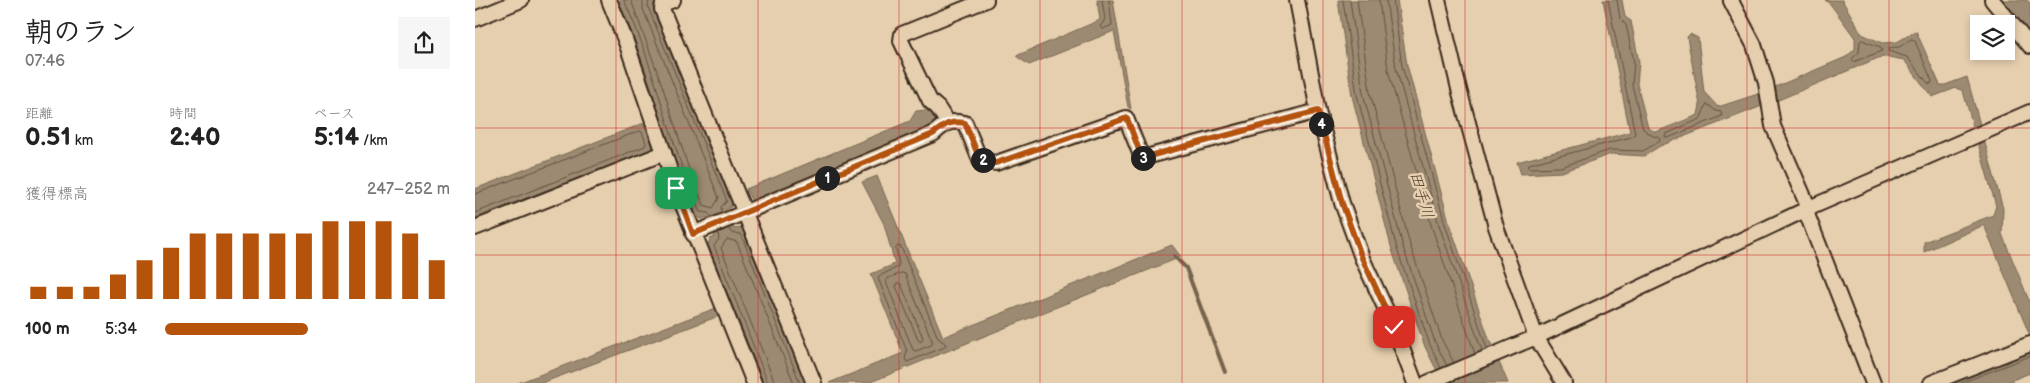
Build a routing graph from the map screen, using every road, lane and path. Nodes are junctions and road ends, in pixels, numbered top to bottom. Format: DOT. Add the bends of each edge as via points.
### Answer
graph roads {
  1 [pos="521,0"];
  2 [pos="609,0"];
  3 [pos="673,0"];
  4 [pos="986,0"];
  5 [pos="1297,0"];
  6 [pos="1438,0"];
  7 [pos="1732,0"];
  8 [pos="1992,0"];
  9 [pos="475,19"];
  10 [pos="2030,46"];
  11 [pos="1318,111"];
  12 [pos="2030,112"];
  13 [pos="947,122"];
  14 [pos="664,153"];
  15 [pos="1807,209"];
  16 [pos="738,215"];
  17 [pos="475,228"];
  18 [pos="700,231"];
  19 [pos="1533,339"];
  20 [pos="2030,344"];
  21 [pos="754,383"];
  22 [pos="814,383"];
  23 [pos="1415,383"];
  24 [pos="1427,383"];
  25 [pos="1564,383"];
  26 [pos="1873,383"];
  27 [pos="1931,383"];
  1 -- 9 [label="street"];
  2 -- 14 [label="street"];
  3 -- 16 [label="street" via="663,4 662,9"];
  4 -- 13 [label="street" via="903,34 901,41 930,101"];
  5 -- 11 [label="street"];
  6 -- 19 [label="street" via="1496,227"];
  7 -- 15 [label="street" via="1754,46 1766,83 1773,126"];
  8 -- 10 [label="street"];
  11 -- 13 [label="street" via="1142,158 1127,118 996,163 980,160 965,123"];
  11 -- 23 [label="street" via="1345,212"];
  12 -- 15 [label="street"];
  13 -- 16 [label="street" via="933,134"];
  14 -- 17 [label="street"];
  14 -- 18 [label="street"];
  15 -- 19 [label="street"];
  15 -- 26 [label="street"];
  16 -- 18 [label="street"];
  16 -- 22 [label="street"];
  18 -- 21 [label="street"];
  19 -- 24 [label="street"];
  19 -- 25 [label="street"];
  20 -- 27 [label="street"];
}
